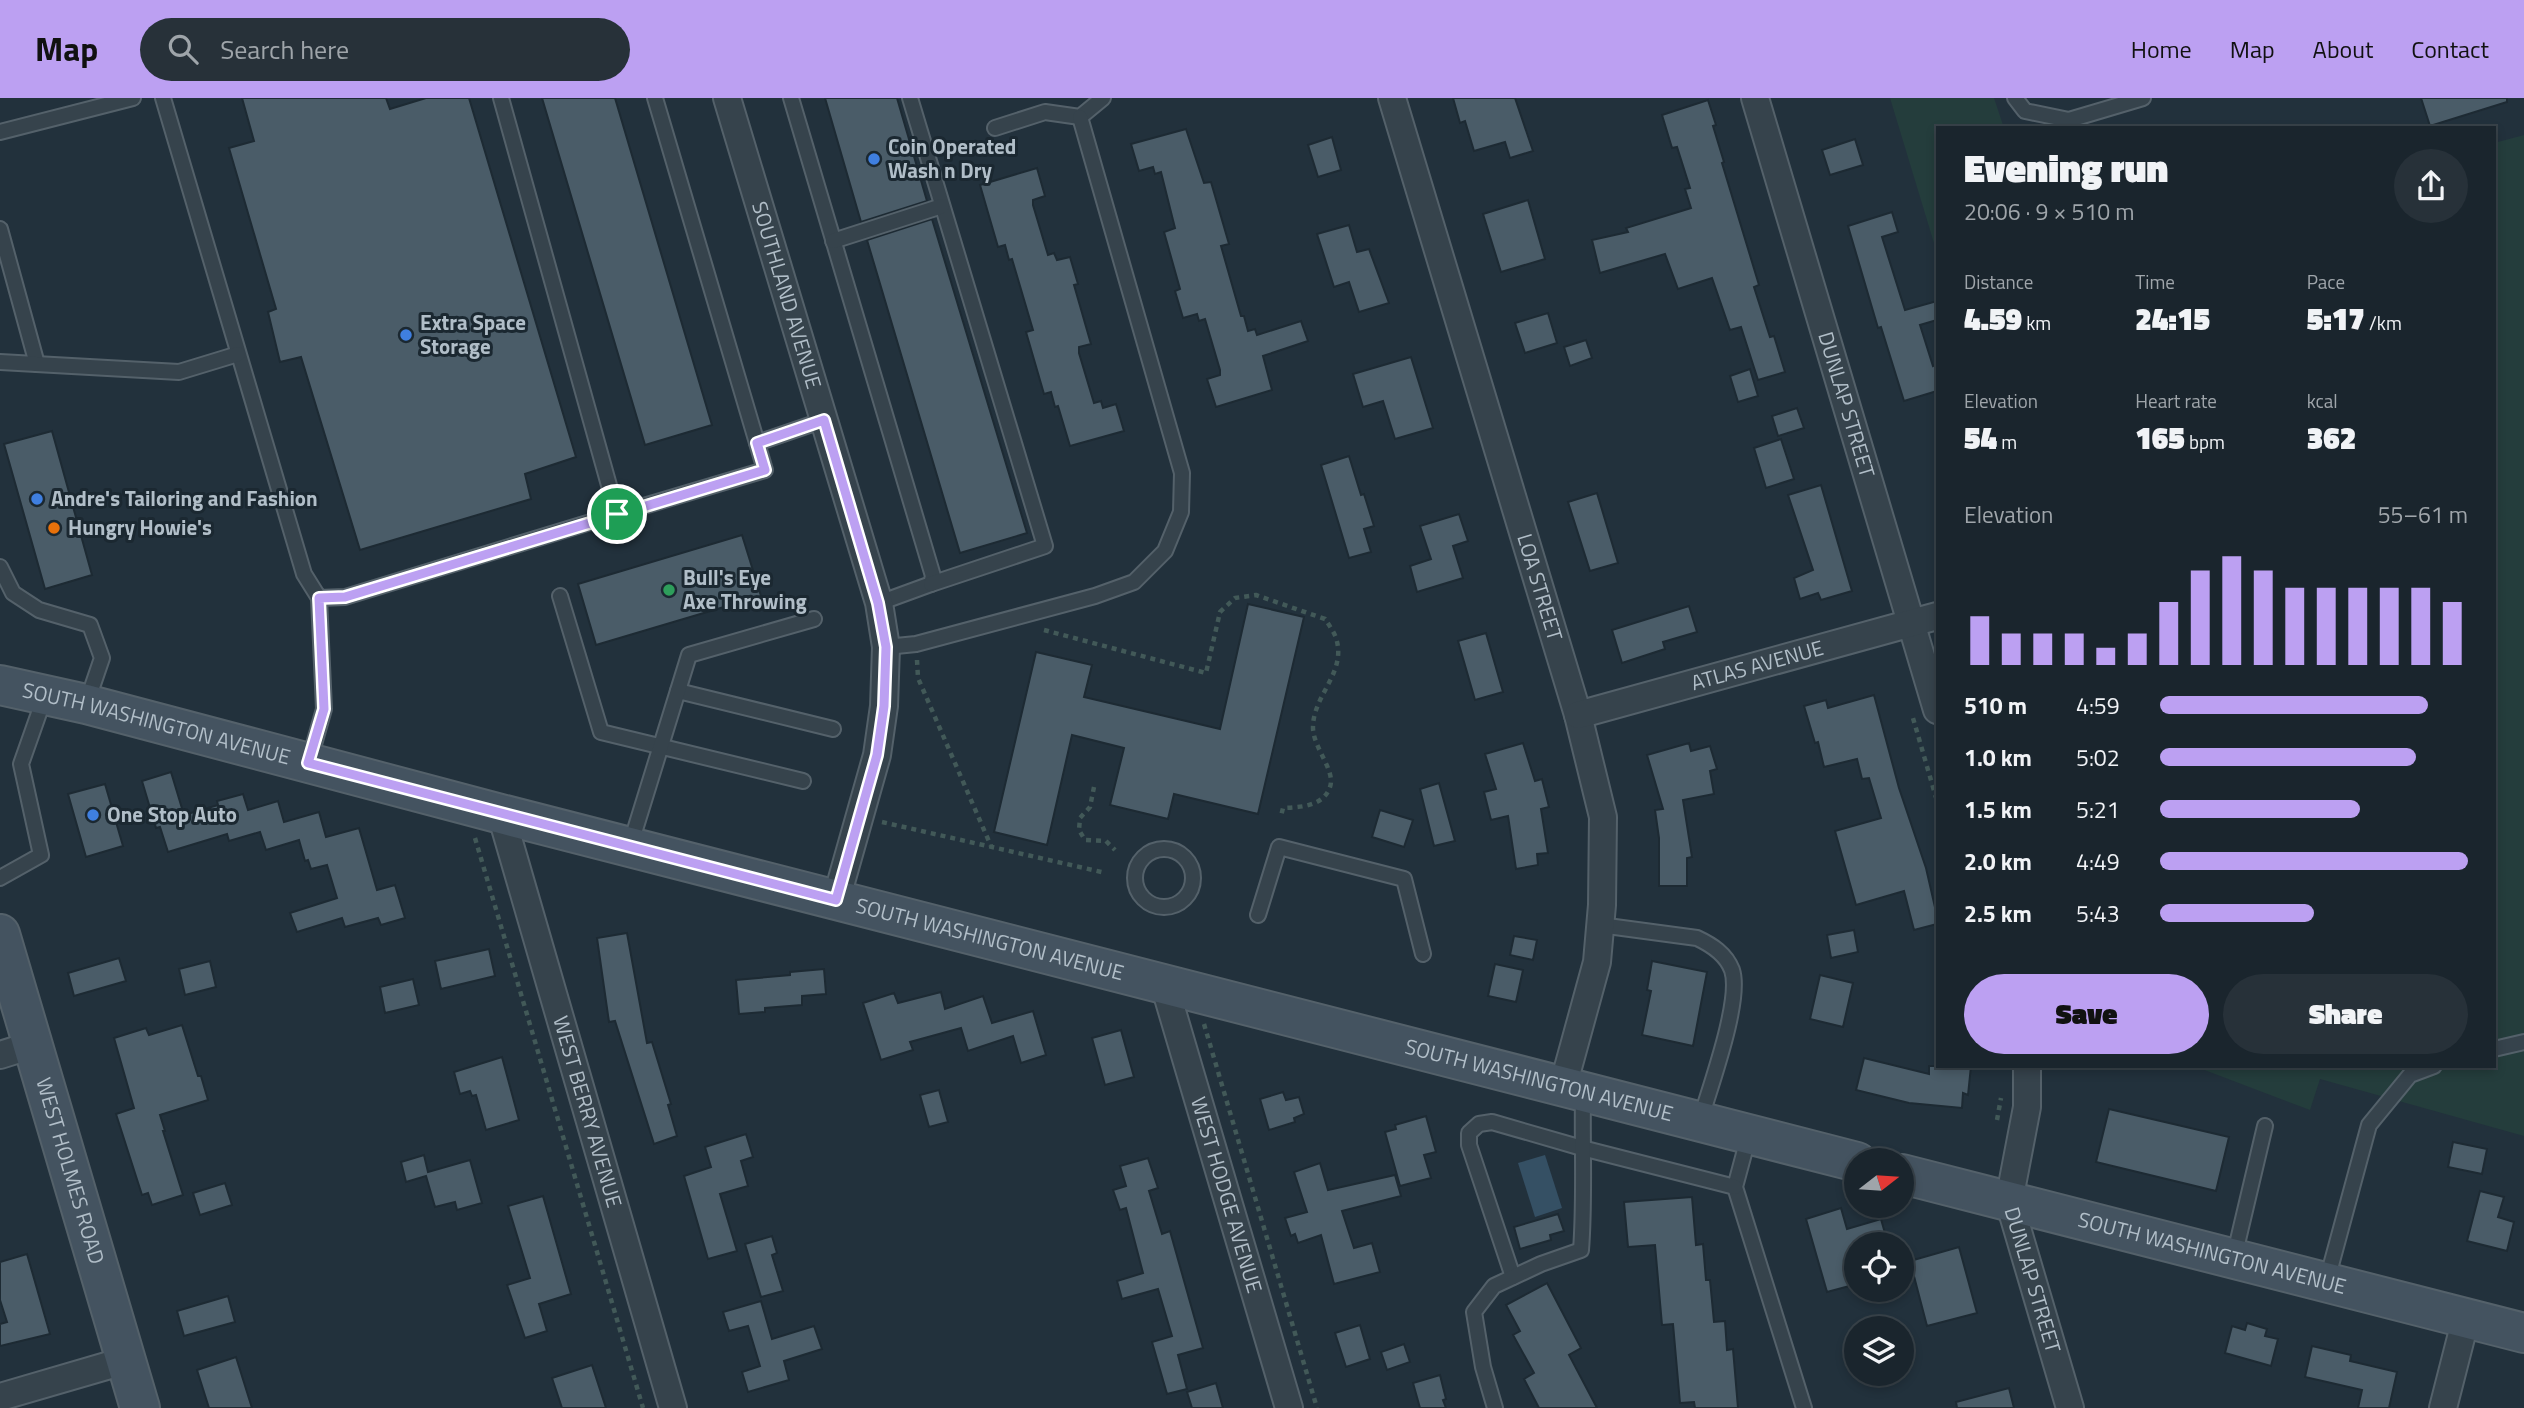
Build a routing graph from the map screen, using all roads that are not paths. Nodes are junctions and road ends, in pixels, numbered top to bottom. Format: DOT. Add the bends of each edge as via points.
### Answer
graph roads {
  1 [pos="133,98"];
  2 [pos="163,98"];
  3 [pos="501,98"];
  4 [pos="655,98"];
  5 [pos="727,98"];
  6 [pos="791,98"];
  7 [pos="910,98"];
  8 [pos="1103,98"];
  9 [pos="1392,98"];
  10 [pos="1755,98"];
  11 [pos="2015,98"];
  12 [pos="2143,98"];
  13 [pos="1080,117"];
  14 [pos="995,128"];
  15 [pos="0,132"];
  16 [pos="942,206"];
  17 [pos="0,229"];
  18 [pos="834,241"];
  19 [pos="238,354"];
  20 [pos="0,362"];
  21 [pos="37,364"];
  22 [pos="824,420"];
  23 [pos="757,443"];
  24 [pos="617,514"];
  25 [pos="0,567"];
  26 [pos="931,584"];
  27 [pos="560,596"];
  28 [pos="319,598"];
  29 [pos="878,603"];
  30 [pos="814,619"];
  31 [pos="1925,619"];
  32 [pos="886,647"];
  33 [pos="0,685"];
  34 [pos="678,691"];
  35 [pos="46,695"];
  36 [pos="1936,702"];
  37 [pos="86,704"];
  38 [pos="1578,715"];
  39 [pos="833,729"];
  40 [pos="660,748"];
  41 [pos="308,763"];
  42 [pos="803,781"];
  43 [pos="488,826"];
  44 [pos="629,847"];
  45 [pos="0,878"];
  46 [pos="1140,895"];
  47 [pos="836,900"];
  48 [pos="1258,915"];
  49 [pos="1600,925"];
  50 [pos="0,934"];
  51 [pos="1423,954"];
  52 [pos="1164,984"];
  53 [pos="9,1000"];
  54 [pos="2524,1042"];
  55 [pos="2496,1049"];
  56 [pos="16,1050"];
  57 [pos="2027,1068"];
  58 [pos="2429,1068"];
  59 [pos="1573,1088"];
  60 [pos="1700,1122"];
  61 [pos="2265,1126"];
  62 [pos="1749,1134"];
  63 [pos="1582,1148"];
  64 [pos="1844,1159"];
  65 [pos="1914,1177"];
  66 [pos="1735,1187"];
  67 [pos="2009,1201"];
  68 [pos="2234,1259"];
  69 [pos="1513,1277"];
  70 [pos="2326,1282"];
  71 [pos="2466,1318"];
  72 [pos="2524,1333"];
  73 [pos="127,1360"];
  74 [pos="0,1397"];
  75 [pos="141,1408"];
  76 [pos="673,1408"];
  77 [pos="1289,1408"];
  78 [pos="1495,1408"];
  79 [pos="1804,1408"];
  80 [pos="2070,1408"];
  81 [pos="2443,1408"];
  1 -- 15 [label="lane"];
  2 -- 19 [label="lane"];
  3 -- 24 [label="lane"];
  4 -- 23 [label="lane"];
  5 -- 22 [label="street, SOUTHLAND AVENUE"];
  6 -- 18 [label="lane"];
  7 -- 16 [label="lane"];
  8 -- 13 [label="lane"];
  9 -- 38 [label="street, LOA STREET"];
  10 -- 31 [label="street, DUNLAP STREET"];
  11 -- 12 [label="lane" via="2025,111 2069,120"];
  13 -- 14 [label="lane" via="1045,112"];
  13 -- 32 [label="lane" via="1182,473 1181,512 1165,551 1134,582 1035,612"];
  16 -- 18 [label="lane"];
  16 -- 26 [label="lane" via="1045,546"];
  17 -- 21 [label="lane"];
  18 -- 26 [label="lane" via="931,568"];
  19 -- 21 [label="lane" via="179,372"];
  19 -- 28 [label="lane" via="304,574"];
  20 -- 21 [label="lane"];
  22 -- 23 [label="lane"];
  22 -- 29 [label="street, SOUTHLAND AVENUE"];
  23 -- 24 [label="lane" via="765,470"];
  24 -- 28 [label="lane" via="345,597"];
  25 -- 37 [label="lane" via="13,593 39,610 90,625 102,658"];
  26 -- 29 [label="lane"];
  27 -- 40 [label="lane" via="601,733"];
  28 -- 41 [label="lane" via="324,709"];
  29 -- 32 [label="street, SOUTHLAND AVENUE"];
  30 -- 34 [label="lane" via="690,655"];
  31 -- 36 [label="street, DUNLAP STREET"];
  31 -- 38 [label="street, ATLAS AVENUE"];
  32 -- 47 [label="street, SOUTHLAND AVENUE" via="877,755"];
  33 -- 35 [label="street, SOUTH WASHINGTON AVENUE"];
  34 -- 39 [label="lane"];
  34 -- 40 [label="lane"];
  35 -- 37 [label="street, SOUTH WASHINGTON AVENUE"];
  35 -- 45 [label="lane" via="21,764 41,855"];
  37 -- 41 [label="street, SOUTH WASHINGTON AVENUE"];
  38 -- 49 [label="street, LOA STREET" via="1602,817"];
  40 -- 42 [label="lane"];
  40 -- 44 [label="lane"];
  41 -- 43 [label="street, SOUTH WASHINGTON AVENUE"];
  43 -- 44 [label="street, SOUTH WASHINGTON AVENUE"];
  43 -- 76 [label="street, WEST BERRY AVENUE"];
  44 -- 47 [label="street, SOUTH WASHINGTON AVENUE"];
  46 -- 46 [label="lane" via="1156,906 1175,906 1189,897 1191,866 1179,853 1151,852 1138,866"];
  47 -- 52 [label="street, SOUTH WASHINGTON AVENUE"];
  48 -- 51 [label="lane" via="1279,846 1404,879"];
  49 -- 59 [label="street, LOA STREET"];
  49 -- 60 [label="lane" via="1697,937 1723,955 1731,968 1735,984 1731,1015"];
  50 -- 53 [label="street, WEST HOLMES ROAD"];
  52 -- 59 [label="street, SOUTH WASHINGTON AVENUE"];
  52 -- 77 [label="street, WEST HODGE AVENUE"];
  53 -- 56 [label="street, WEST HOLMES ROAD"];
  54 -- 55 [label="lane"];
  56 -- 73 [label="street, WEST HOLMES ROAD"];
  57 -- 67 [label="street, DUNLAP STREET" via="2027,1107"];
  58 -- 70 [label="lane" via="2410,1075 2369,1125"];
  59 -- 60 [label="street, SOUTH WASHINGTON AVENUE"];
  59 -- 63 [label="lane"];
  60 -- 62 [label="street, SOUTH WASHINGTON AVENUE"];
  61 -- 68 [label="lane"];
  62 -- 64 [label="street, SOUTH WASHINGTON AVENUE"];
  62 -- 66 [label="lane"];
  63 -- 66 [label="lane"];
  63 -- 69 [label="lane" via="1580,1251"];
  63 -- 69 [label="lane" via="1492,1122 1479,1124 1469,1133 1469,1145"];
  65 -- 67 [label="street, SOUTH WASHINGTON AVENUE"];
  66 -- 79 [label="lane"];
  67 -- 68 [label="street, SOUTH WASHINGTON AVENUE"];
  67 -- 80 [label="street, DUNLAP STREET"];
  68 -- 70 [label="street, SOUTH WASHINGTON AVENUE"];
  69 -- 78 [label="lane" via="1494,1286 1474,1311"];
  70 -- 71 [label="street, SOUTH WASHINGTON AVENUE"];
  71 -- 72 [label="street, SOUTH WASHINGTON AVENUE"];
  71 -- 81 [label="street"];
  73 -- 74 [label="street"];
  73 -- 75 [label="street, WEST HOLMES ROAD"];
}
